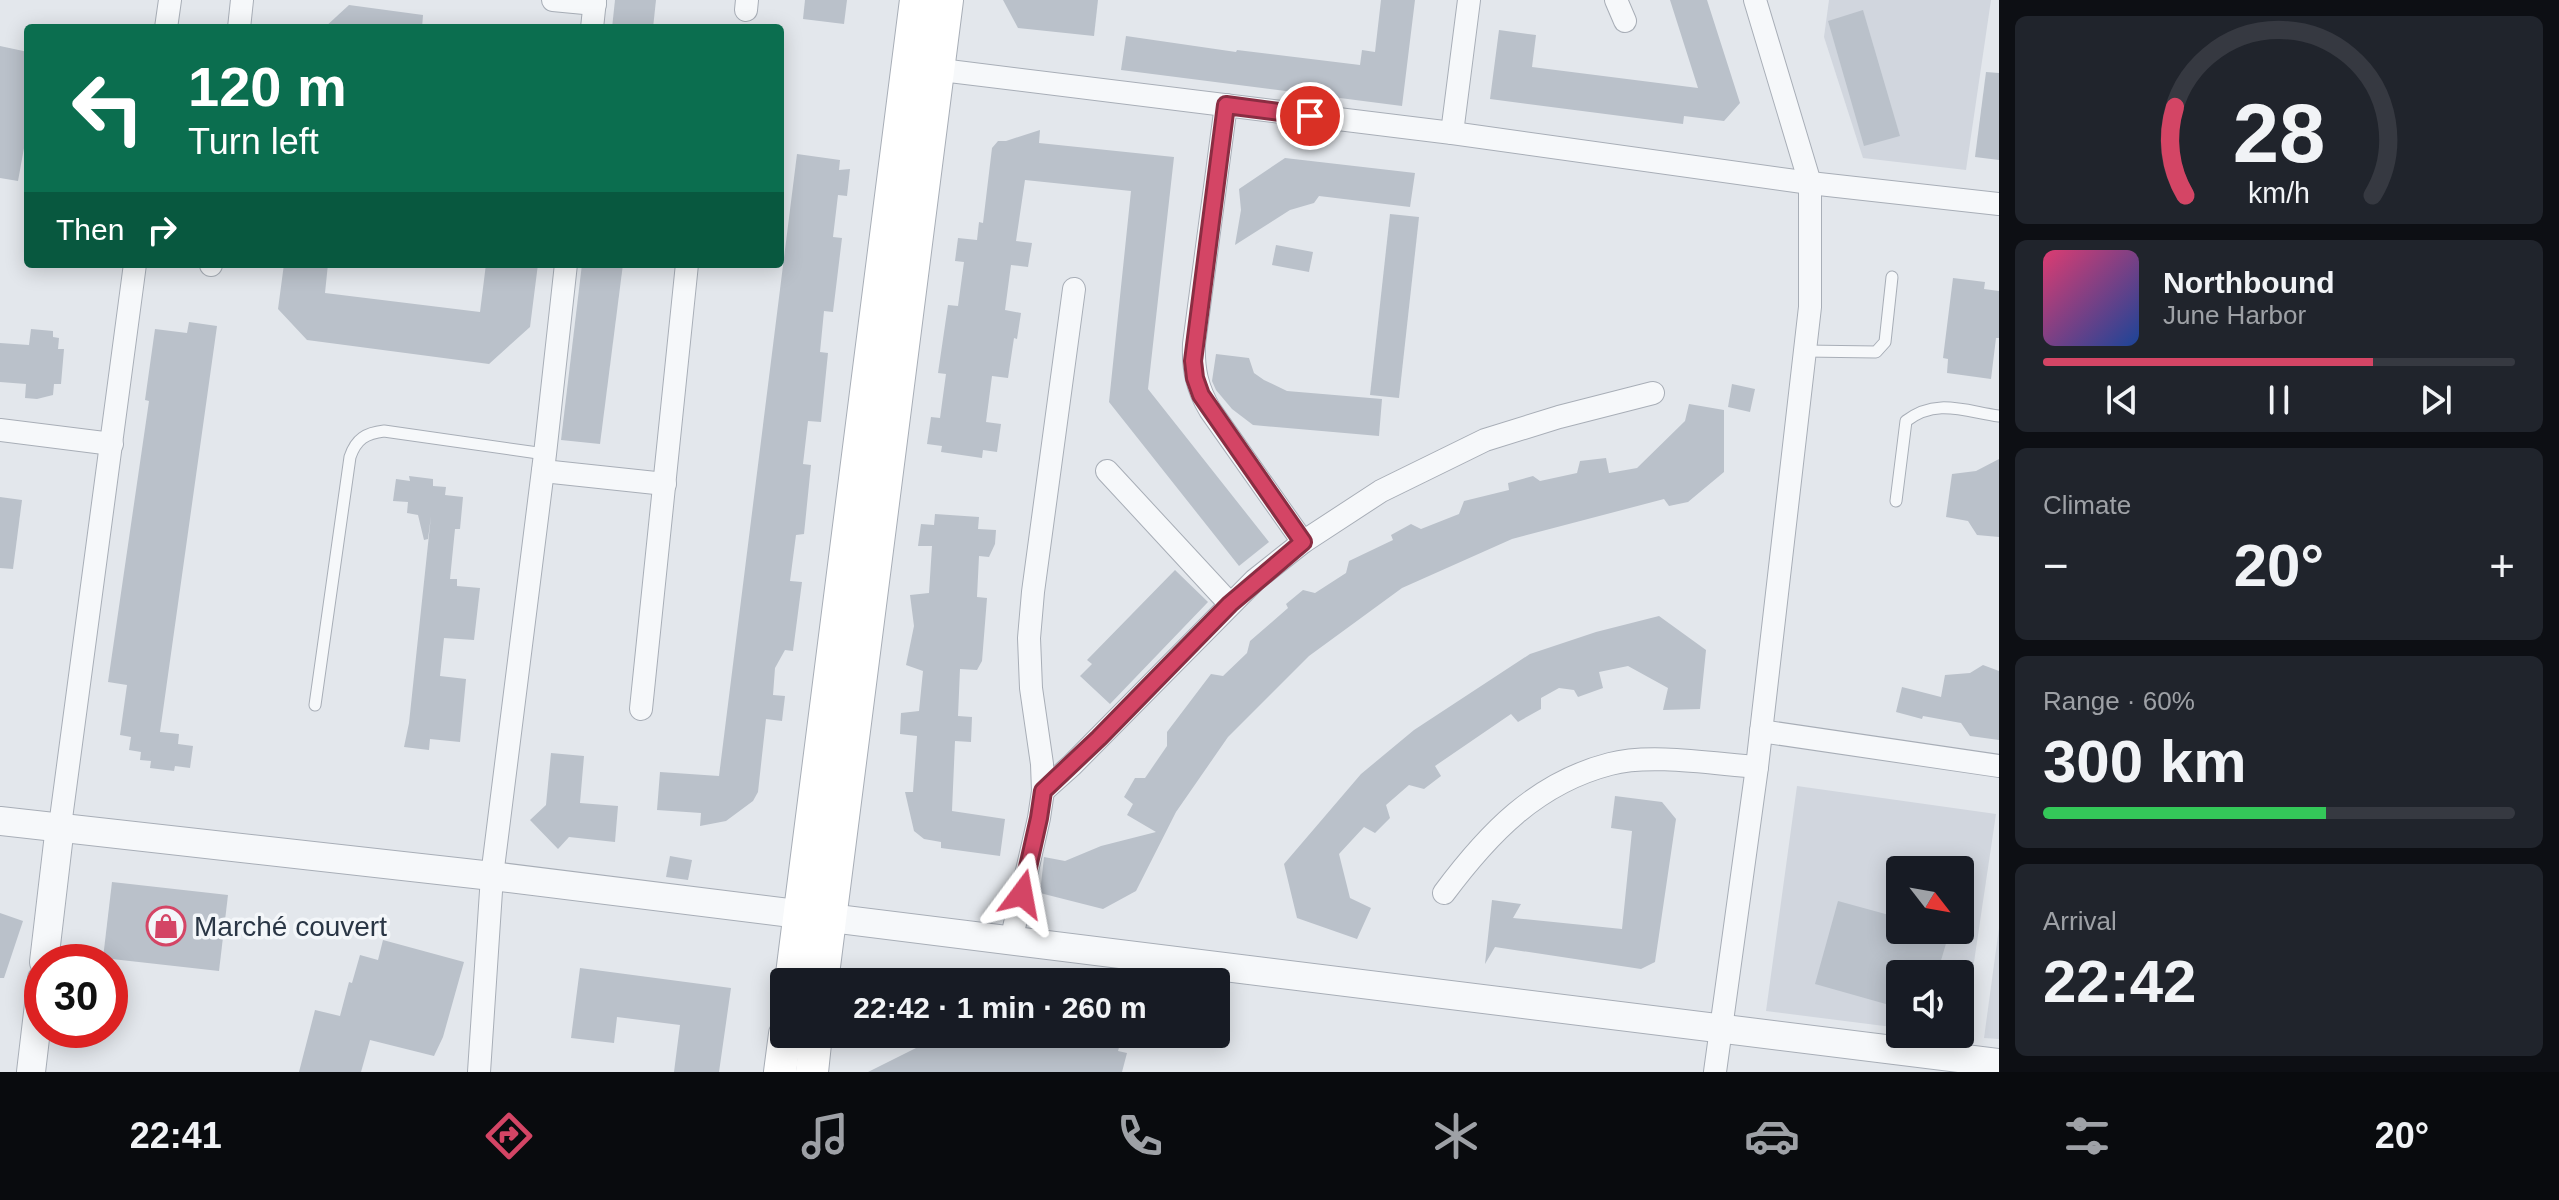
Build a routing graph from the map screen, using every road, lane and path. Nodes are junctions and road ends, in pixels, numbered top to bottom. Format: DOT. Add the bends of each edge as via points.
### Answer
graph roads {
  1 [pos="170,0"];
  2 [pos="242,0"];
  3 [pos="553,0"];
  4 [pos="916,0"];
  5 [pos="947,0"];
  6 [pos="1469,0"];
  7 [pos="1616,0"];
  8 [pos="1755,0"];
  9 [pos="595,2"];
  10 [pos="1625,21"];
  11 [pos="167,24"];
  12 [pos="239,24"];
  13 [pos="592,24"];
  14 [pos="923,68"];
  15 [pos="1226,105"];
  16 [pos="1452,133"];
  17 [pos="1810,183"];
  18 [pos="1999,204"];
  19 [pos="134,268"];
  20 [pos="566,268"];
  21 [pos="687,268"];
  22 [pos="1892,277"];
  23 [pos="1074,289"];
  24 [pos="1805,351"];
  25 [pos="1653,393"];
  26 [pos="1999,416"];
  27 [pos="0,430"];
  28 [pos="112,444"];
  29 [pos="544,462"];
  30 [pos="1107,471"];
  31 [pos="665,484"];
  32 [pos="1896,501"];
  33 [pos="1303,542"];
  34 [pos="1230,604"];
  35 [pos="315,705"];
  36 [pos="641,709"];
  37 [pos="1761,731"];
  38 [pos="1999,766"];
  39 [pos="1757,767"];
  40 [pos="1043,791"];
  41 [pos="0,821"];
  42 [pos="60,826"];
  43 [pos="492,876"];
  44 [pos="1444,893"];
  45 [pos="814,916"];
  46 [pos="1011,941"];
  47 [pos="46,944"];
  48 [pos="796,968"];
  49 [pos="820,968"];
  50 [pos="1720,1030"];
  51 [pos="34,1048"];
  52 [pos="783,1048"];
  53 [pos="815,1048"];
  54 [pos="1999,1063"];
  55 [pos="31,1072"];
  56 [pos="479,1072"];
  57 [pos="780,1072"];
  58 [pos="812,1072"];
  59 [pos="1715,1072"];
  1 -- 11 [label="street"];
  2 -- 12 [label="street"];
  3 -- 9 [label="street"];
  4 -- 14 [label="main road"];
  5 -- 14 [label="main road"];
  6 -- 16 [label="street"];
  7 -- 10 [label="street"];
  8 -- 17 [label="street"];
  9 -- 13 [label="street"];
  14 -- 15 [label="street"];
  14 -- 45 [label="main road"];
  15 -- 16 [label="street"];
  15 -- 33 [label="street" via="1194,344 1195,378 1210,410"];
  16 -- 17 [label="street"];
  17 -- 18 [label="street"];
  17 -- 24 [label="street"];
  19 -- 28 [label="street"];
  20 -- 29 [label="street"];
  21 -- 31 [label="street"];
  22 -- 24 [label="lane" via="1882,347 1876,352"];
  23 -- 40 [label="street" via="1029,638"];
  24 -- 37 [label="street"];
  25 -- 33 [label="street" via="1485,440 1381,491"];
  26 -- 32 [label="lane" via="1940,407 1906,421"];
  27 -- 28 [label="street"];
  28 -- 42 [label="street"];
  29 -- 31 [label="street"];
  29 -- 35 [label="lane" via="384,431 360,439 350,457"];
  29 -- 43 [label="street"];
  30 -- 34 [label="street"];
  31 -- 36 [label="street"];
  33 -- 34 [label="street"];
  34 -- 40 [label="street"];
  37 -- 38 [label="street"];
  37 -- 39 [label="street"];
  39 -- 44 [label="street" via="1653,760 1612,763 1567,780 1498,827"];
  39 -- 50 [label="street"];
  40 -- 46 [label="street"];
  41 -- 42 [label="street"];
  42 -- 43 [label="street"];
  42 -- 47 [label="street"];
  43 -- 45 [label="street"];
  43 -- 56 [label="street"];
  45 -- 46 [label="street"];
  45 -- 48 [label="main road"];
  45 -- 49 [label="main road"];
  46 -- 50 [label="street"];
  50 -- 54 [label="street"];
  50 -- 59 [label="street"];
  51 -- 55 [label="street"];
  52 -- 57 [label="main road"];
  53 -- 58 [label="main road"];
}
